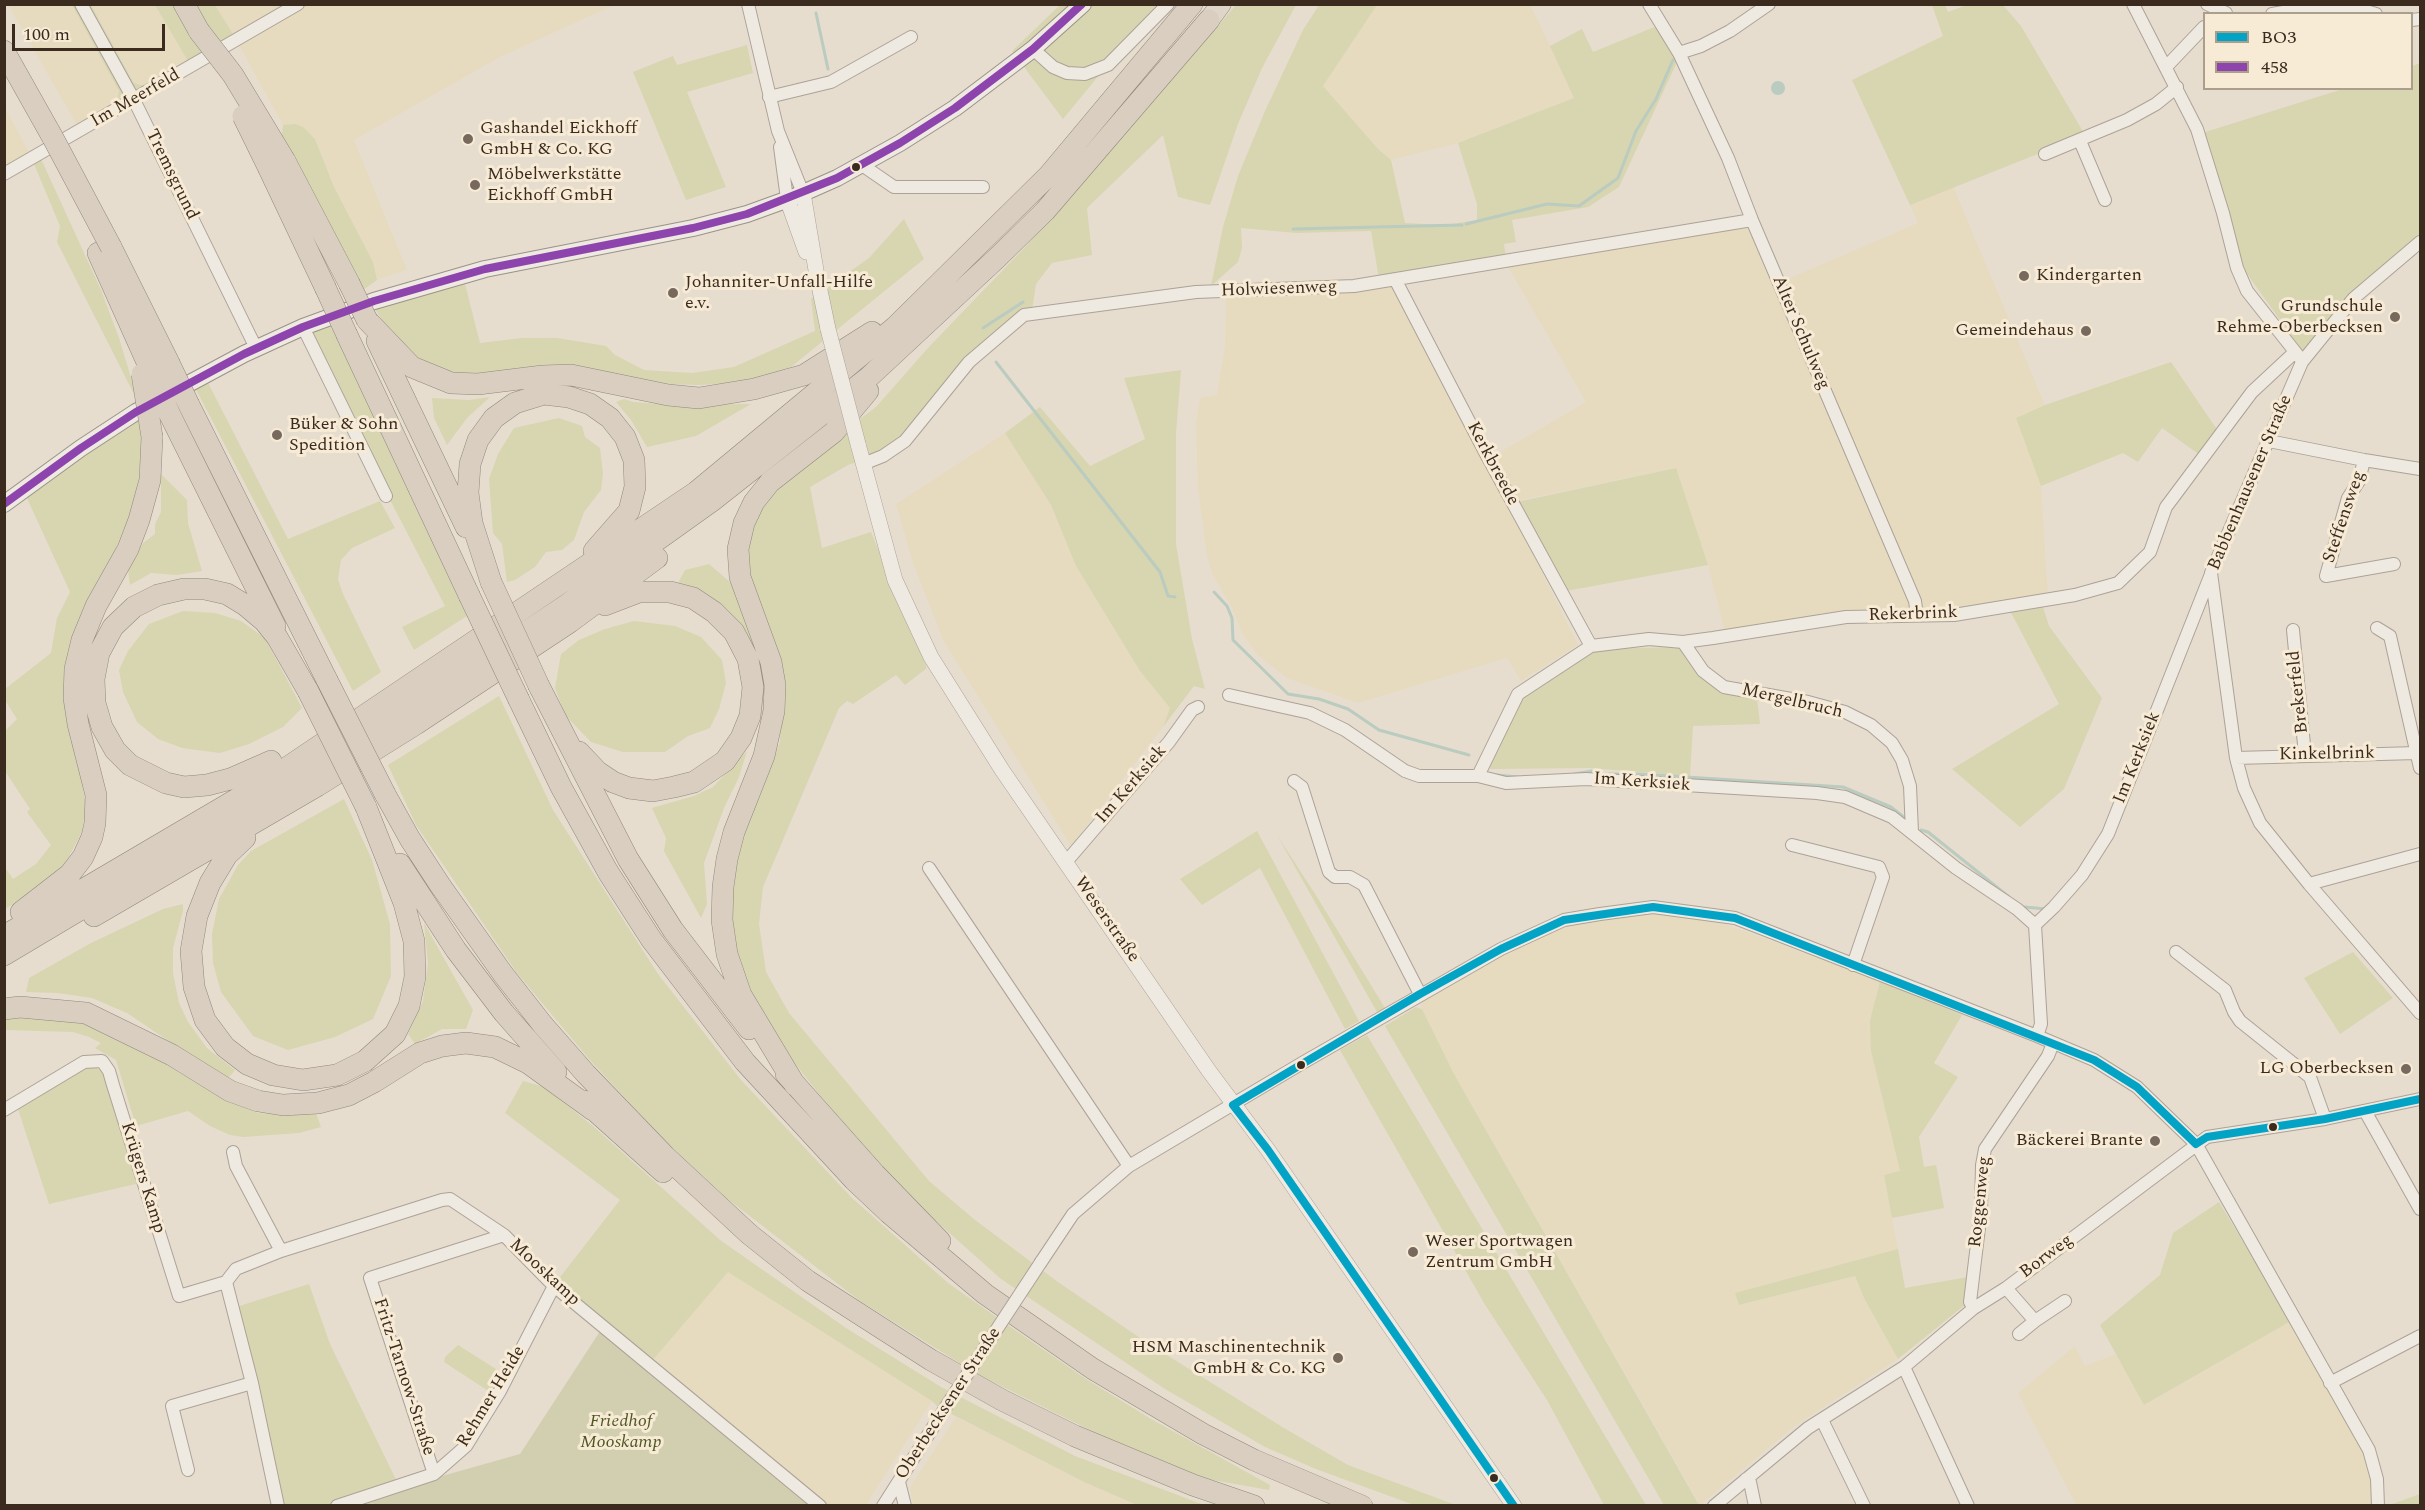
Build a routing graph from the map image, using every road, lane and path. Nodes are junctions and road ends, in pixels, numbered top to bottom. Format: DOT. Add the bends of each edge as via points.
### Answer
graph roads {
  1 [pos="81,4"];
  2 [pos="184,4"];
  3 [pos="298,4"];
  4 [pos="748,4"];
  5 [pos="1083,4"];
  6 [pos="1168,4"];
  7 [pos="1192,4"];
  8 [pos="1649,4"];
  9 [pos="1769,4"];
  10 [pos="2133,4"];
  11 [pos="2207,4"];
  12 [pos="2356,6"];
  13 [pos="1215,12"];
  14 [pos="2224,12"];
  15 [pos="2284,12"];
  16 [pos="2371,12"];
  17 [pos="2203,29"];
  18 [pos="911,37"];
  19 [pos="1033,49"];
  20 [pos="4,51"];
  21 [pos="1679,53"];
  22 [pos="2166,67"];
  23 [pos="2177,87"];
  24 [pos="769,97"];
  25 [pos="134,100"];
  26 [pos="2080,141"];
  27 [pos="2045,154"];
  28 [pos="277,165"];
  29 [pos="862,165"];
  30 [pos="4,174"];
  31 [pos="1049,176"];
  32 [pos="983,187"];
  33 [pos="795,196"];
  34 [pos="2105,200"];
  35 [pos="1045,211"];
  36 [pos="1752,220"];
  37 [pos="2421,242"];
  38 [pos="104,250"];
  39 [pos="1396,281"];
  40 [pos="367,320"];
  41 [pos="303,327"];
  42 [pos="872,332"];
  43 [pos="256,348"];
  44 [pos="2298,357"];
  45 [pos="154,369"];
  46 [pos="868,391"];
  47 [pos="2269,441"];
  48 [pos="2364,460"];
  49 [pos="862,464"];
  50 [pos="2421,469"];
  51 [pos="386,496"];
  52 [pos="4,504"];
  53 [pos="593,552"];
  54 [pos="2394,564"];
  55 [pos="2211,573"];
  56 [pos="491,582"];
  57 [pos="1917,615"];
  58 [pos="570,622"];
  59 [pos="2377,628"];
  60 [pos="2293,630"];
  61 [pos="1683,642"];
  62 [pos="1591,646"];
  63 [pos="308,691"];
  64 [pos="1228,695"];
  65 [pos="1198,707"];
  66 [pos="557,722"];
  67 [pos="2417,753"];
  68 [pos="2305,755"];
  69 [pos="2236,758"];
  70 [pos="271,761"];
  71 [pos="2421,768"];
  72 [pos="1478,776"];
  73 [pos="1294,781"];
  74 [pos="317,786"];
  75 [pos="366,807"];
  76 [pos="1912,832"];
  77 [pos="1792,845"];
  78 [pos="2421,854"];
  79 [pos="127,862"];
  80 [pos="1066,862"];
  81 [pos="929,868"];
  82 [pos="2308,884"];
  83 [pos="4,922"];
  84 [pos="2035,925"];
  85 [pos="4,936"];
  86 [pos="2176,951"];
  87 [pos="4,955"];
  88 [pos="4,965"];
  89 [pos="1853,965"];
  90 [pos="1420,994"];
  91 [pos="4,1009"];
  92 [pos="2421,1013"];
  93 [pos="2037,1036"];
  94 [pos="2053,1043"];
  95 [pos="795,1085"];
  96 [pos="2421,1099"];
  97 [pos="1233,1105"];
  98 [pos="4,1110"];
  99 [pos="593,1110"];
  100 [pos="2365,1111"];
  101 [pos="2325,1119"];
  102 [pos="2196,1144"];
  103 [pos="233,1152"];
  104 [pos="1129,1166"];
  105 [pos="2421,1184"];
  106 [pos="2407,1186"];
  107 [pos="2421,1209"];
  108 [pos="749,1234"];
  109 [pos="504,1235"];
  110 [pos="280,1251"];
  111 [pos="226,1282"];
  112 [pos="554,1286"];
  113 [pos="2006,1288"];
  114 [pos="986,1294"];
  115 [pos="179,1296"];
  116 [pos="2065,1300"];
  117 [pos="1974,1308"];
  118 [pos="2036,1321"];
  119 [pos="2019,1334"];
  120 [pos="2421,1336"];
  121 [pos="1904,1367"];
  122 [pos="252,1383"];
  123 [pos="2330,1383"];
  124 [pos="1822,1420"];
  125 [pos="188,1470"];
  126 [pos="434,1474"];
  127 [pos="1746,1479"];
  128 [pos="899,1482"];
  129 [pos="278,1506"];
  130 [pos="337,1506"];
  131 [pos="820,1506"];
  132 [pos="883,1506"];
  133 [pos="905,1506"];
  134 [pos="1254,1506"];
  135 [pos="1362,1506"];
  136 [pos="1514,1506"];
  137 [pos="1714,1506"];
  138 [pos="1755,1506"];
  139 [pos="1864,1506"];
  140 [pos="1968,1506"];
  141 [pos="2378,1506"];
  1 -- 25 [label="street, Tremsgrund"];
  2 -- 28 [label="highway, bridge"];
  3 -- 25 [label="street, Im Meerfeld"];
  4 -- 24 [label="street, Weserstraße"];
  5 -- 19 [label="main road"];
  6 -- 19 [label="street" via="1108,64 1085,74 1053,67"];
  7 -- 31 [label="highway"];
  8 -- 21 [label="street"];
  9 -- 21 [label="street" via="1730,31"];
  10 -- 22 [label="street"];
  11 -- 14 [label="street"];
  12 -- 15 [label="street"];
  12 -- 16 [label="street"];
  13 -- 35 [label="highway"];
  17 -- 22 [label="street"];
  18 -- 24 [label="street" via="831,82"];
  19 -- 29 [label="main road" via="955,108"];
  20 -- 38 [label="highway, bridge" via="53,138 73,196"];
  21 -- 36 [label="street, Alter Schulweg"];
  22 -- 23 [label="street"];
  23 -- 26 [label="street" via="2156,104"];
  23 -- 44 [label="street" via="2203,147 2247,291"];
  24 -- 33 [label="street, Weserstraße"];
  25 -- 30 [label="street, Im Meerfeld"];
  25 -- 43 [label="street, Tremsgrund"];
  26 -- 27 [label="street"];
  26 -- 34 [label="street"];
  28 -- 40 [label="highway, bridge" via="349,283"];
  28 -- 114 [label="highway, bridge" via="325,287 469,595 561,787 608,872 651,939 745,1062 854,1180"];
  29 -- 32 [label="street" via="894,187"];
  29 -- 33 [label="main road"];
  31 -- 42 [label="highway" via="996,216"];
  31 -- 79 [label="highway" via="896,327 696,492 264,783"];
  33 -- 41 [label="main road" via="693,228 438,281"];
  33 -- 49 [label="street, Weserstraße, bridge" via="797,231 817,276"];
  35 -- 46 [label="highway" via="1008,263"];
  35 -- 87 [label="highway" via="868,377 703,507 566,606 410,709"];
  36 -- 39 [label="street, Holwiesenweg"];
  36 -- 57 [label="street, Alter Schulweg" via="1915,601"];
  37 -- 44 [label="street" via="2354,298"];
  38 -- 45 [label="highway"];
  38 -- 45 [label="highway" via="126,319"];
  39 -- 49 [label="street, Holwiesenweg" via="1196,292 1024,315 969,362 905,441"];
  39 -- 62 [label="street, Kerkbreede"];
  40 -- 42 [label="highway" via="412,367 451,383 571,375 699,398 804,375"];
  40 -- 56 [label="highway"];
  41 -- 43 [label="main road"];
  41 -- 51 [label="street"];
  42 -- 53 [label="highway" via="667,501"];
  43 -- 52 [label="main road" via="136,412"];
  44 -- 47 [label="street, Babbenhausener Straße"];
  44 -- 57 [label="street, Rekerbrink" via="2252,392 2166,507 2150,552 2118,583 1992,610"];
  45 -- 63 [label="highway, bridge" via="170,415"];
  45 -- 83 [label="highway, bridge" via="150,480 128,549 89,623 75,669 74,698 96,795 96,823 83,857 70,874"];
  45 -- 108 [label="highway, bridge" via="189,405 385,794 440,885 503,974 586,1074 665,1156"];
  46 -- 58 [label="highway" via="722,509"];
  46 -- 95 [label="highway" via="834,432 770,482 754,502 738,549 740,577 771,662 774,711 764,756 727,860 722,920 727,954 741,994"];
  47 -- 48 [label="street, Steffensweg"];
  47 -- 55 [label="street, Babbenhausener Straße"];
  48 -- 50 [label="street, Steffensweg"];
  48 -- 54 [label="street, Steffensweg" via="2359,481 2348,498 2326,576"];
  49 -- 80 [label="street, Weserstraße" via="895,580 931,657"];
  53 -- 56 [label="highway" via="629,511 635,487 634,460 625,437 610,418 590,404 544,394 515,403 494,418 478,440 470,464 472,522"];
  53 -- 70 [label="highway"];
  55 -- 69 [label="street, Babbenhausener Straße"];
  55 -- 84 [label="street, Im Kerksiek" via="2108,834 2082,875"];
  56 -- 66 [label="highway, bridge"];
  57 -- 61 [label="street, Rekerbrink" via="1846,617"];
  58 -- 66 [label="highway" via="639,592 670,591 699,601 721,618 742,645 753,687 750,716 725,761 694,782 653,791 630,788 598,772"];
  58 -- 74 [label="highway"];
  59 -- 67 [label="street" via="2390,636"];
  60 -- 68 [label="street, Brekerfeld"];
  61 -- 62 [label="street, Rekerbrink" via="1649,639"];
  61 -- 76 [label="street, Mergelbruch" via="1703,670 1724,687 1808,702 1845,712 1871,725 1892,743 1902,760 1910,786"];
  62 -- 72 [label="street, Rekerbrink" via="1518,694"];
  63 -- 70 [label="highway" via="264,621 227,594 205,589 158,595 134,607 113,627 99,653 93,679 95,704 115,750 130,765 166,783 184,787 230,779"];
  63 -- 75 [label="highway, bridge"];
  64 -- 72 [label="street, Im Kerksiek" via="1310,713 1346,730 1405,771 1419,776"];
  65 -- 80 [label="street, Im Kerksiek"];
  66 -- 95 [label="highway" via="628,859 673,930"];
  67 -- 68 [label="street, Kinkelbrink"];
  67 -- 71 [label="street"];
  68 -- 69 [label="street, Kinkelbrink"];
  69 -- 82 [label="street, Babbenhausener Straße" via="2259,823"];
  70 -- 79 [label="highway"];
  72 -- 76 [label="street, Im Kerksiek" via="1506,783 1586,779 1826,794 1867,805"];
  73 -- 90 [label="street" via="1302,787 1329,872 1335,878 1350,877 1364,885"];
  74 -- 75 [label="highway" via="254,828 227,855 196,916 191,951 194,987 205,1020 225,1047 247,1064 273,1076 303,1080 337,1075 365,1061 395,1034 409,1006 415,978 414,941 394,874"];
  74 -- 88 [label="highway" via="128,898"];
  75 -- 99 [label="highway" via="456,950 504,1013"];
  76 -- 84 [label="street, Im Kerksiek"];
  77 -- 89 [label="street" via="1879,867 1883,877"];
  78 -- 82 [label="street"];
  79 -- 85 [label="highway"];
  80 -- 97 [label="street, Weserstraße"];
  81 -- 104 [label="street"];
  82 -- 92 [label="street, Babbenhausener Straße"];
  84 -- 93 [label="street" via="2041,1024"];
  86 -- 101 [label="street" via="2224,990 2240,1021 2310,1077"];
  89 -- 90 [label="street, Oberbecksener Straße" via="1736,918 1653,907 1564,920 1501,949"];
  89 -- 93 [label="street, Oberbecksener Straße"];
  90 -- 97 [label="street, Oberbecksener Straße"];
  91 -- 99 [label="highway" via="86,1013 172,1055 230,1091 258,1101 283,1105 318,1103 349,1095 420,1053 466,1043 495,1047 528,1063"];
  93 -- 94 [label="street, Oberbecksener Straße"];
  94 -- 102 [label="street, Oberbecksener Straße" via="2094,1060 2137,1087"];
  94 -- 117 [label="street, Roggenweg" via="2049,1056 1985,1149 1970,1302"];
  95 -- 114 [label="highway" via="874,1174 938,1237"];
  96 -- 100 [label="street, Borweg"];
  97 -- 104 [label="street, Oberbecksener Straße"];
  97 -- 136 [label="street, Weserstraße"];
  98 -- 115 [label="street, Krügers Kamp" via="84,1062 102,1061 109,1071"];
  99 -- 108 [label="highway" via="697,1203"];
  100 -- 101 [label="street, Borweg"];
  100 -- 106 [label="street"];
  101 -- 102 [label="street, Borweg" via="2207,1137"];
  102 -- 113 [label="street, Borweg"];
  102 -- 123 [label="street, Oberbecksener Straße"];
  103 -- 110 [label="street" via="236,1166"];
  104 -- 128 [label="street, Oberbecksener Straße, bridge" via="1073,1214"];
  105 -- 106 [label="street"];
  106 -- 107 [label="street"];
  108 -- 134 [label="highway" via="808,1281 931,1360 1002,1400 1075,1436"];
  109 -- 110 [label="street, Mooskamp" via="450,1199"];
  109 -- 112 [label="street, Mooskamp"];
  109 -- 126 [label="street, Fritz-Tarnow-Straße" via="370,1278"];
  110 -- 111 [label="street, Mooskamp" via="236,1269"];
  111 -- 115 [label="street, Mooskamp"];
  111 -- 122 [label="street"];
  112 -- 126 [label="street, Rehmer Heide" via="500,1391 466,1446"];
  112 -- 131 [label="street, Mooskamp"];
  113 -- 117 [label="street, Borweg"];
  113 -- 118 [label="street"];
  114 -- 135 [label="highway" via="1093,1369 1203,1434"];
  116 -- 118 [label="street"];
  117 -- 121 [label="street, Borweg"];
  118 -- 119 [label="street"];
  120 -- 123 [label="street"];
  121 -- 124 [label="street, Borweg"];
  121 -- 140 [label="street"];
  122 -- 125 [label="street" via="172,1406"];
  122 -- 129 [label="street"];
  123 -- 141 [label="street, Oberbecksener Straße" via="2369,1449 2377,1479"];
  124 -- 127 [label="street, Borweg"];
  124 -- 139 [label="street"];
  126 -- 130 [label="street, Rehmer Heide"];
  127 -- 137 [label="street, Borweg"];
  127 -- 138 [label="street"];
  128 -- 132 [label="street, Oberbecksener Straße"];
  128 -- 133 [label="street"];
}
